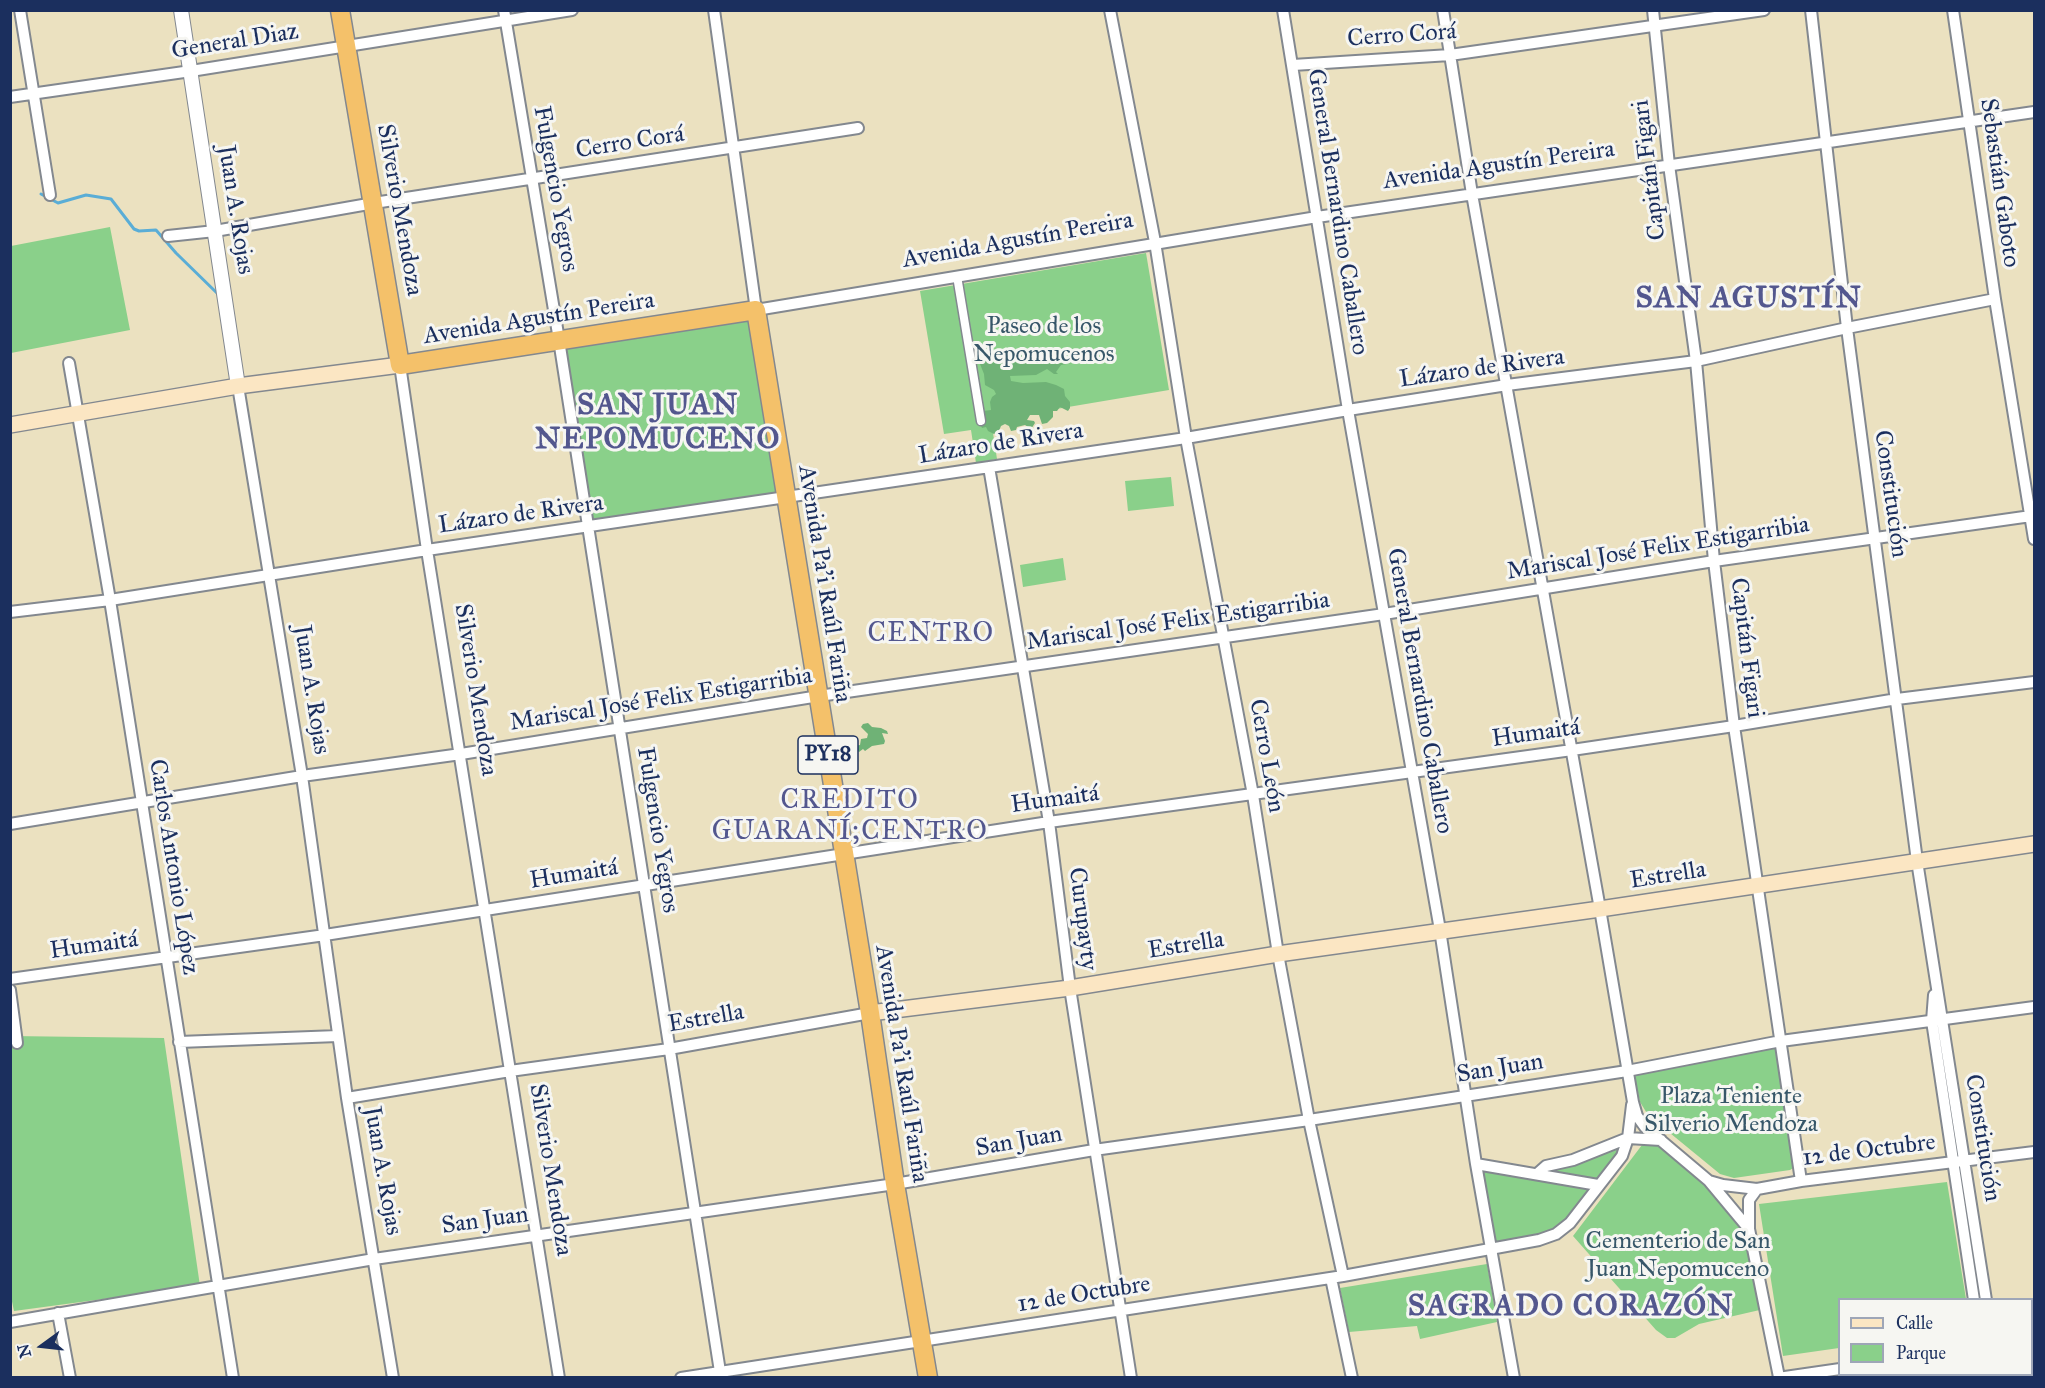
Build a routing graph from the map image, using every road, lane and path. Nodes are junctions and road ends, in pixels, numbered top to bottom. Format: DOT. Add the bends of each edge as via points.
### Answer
graph roads {
  1 [pos="20,10"];
  2 [pos="181,10"];
  3 [pos="340,10"];
  4 [pos="572,10"];
  5 [pos="714,10"];
  6 [pos="1110,10"];
  7 [pos="1283,10"];
  8 [pos="1443,10"];
  9 [pos="1653,10"];
  10 [pos="1764,10"];
  11 [pos="1811,10"];
  12 [pos="1953,10"];
  13 [pos="505,15"];
  14 [pos="1654,26"];
  15 [pos="346,46"];
  16 [pos="1450,55"];
  17 [pos="1293,64"];
  18 [pos="191,71"];
  19 [pos="34,93"];
  20 [pos="10,97"];
  21 [pos="2034,112"];
  22 [pos="1969,122"];
  23 [pos="858,128"];
  24 [pos="1827,142"];
  25 [pos="733,148"];
  26 [pos="1670,165"];
  27 [pos="532,179"];
  28 [pos="1472,194"];
  29 [pos="50,195"];
  30 [pos="374,203"];
  31 [pos="1317,217"];
  32 [pos="214,231"];
  33 [pos="168,236"];
  34 [pos="1155,243"];
  35 [pos="957,276"];
  36 [pos="1995,299"];
  37 [pos="756,310"];
  38 [pos="1847,327"];
  39 [pos="559,340"];
  40 [pos="1696,361"];
  41 [pos="69,363"];
  42 [pos="400,365"];
  43 [pos="238,386"];
  44 [pos="1507,386"];
  45 [pos="1348,410"];
  46 [pos="77,413"];
  47 [pos="981,421"];
  48 [pos="10,424"];
  49 [pos="1186,438"];
  50 [pos="989,467"];
  51 [pos="785,498"];
  52 [pos="2031,516"];
  53 [pos="588,526"];
  54 [pos="1875,538"];
  55 [pos="2034,539"];
  56 [pos="427,550"];
  57 [pos="1714,561"];
  58 [pos="269,576"];
  59 [pos="1542,587"];
  60 [pos="110,600"];
  61 [pos="10,612"];
  62 [pos="1384,615"];
  63 [pos="1223,637"];
  64 [pos="1024,665"];
  65 [pos="2034,682"];
  66 [pos="819,696"];
  67 [pos="1897,699"];
  68 [pos="1734,726"];
  69 [pos="620,728"];
  70 [pos="1572,750"];
  71 [pos="461,754"];
  72 [pos="1412,772"];
  73 [pos="302,776"];
  74 [pos="1253,795"];
  75 [pos="142,802"];
  76 [pos="1049,822"];
  77 [pos="10,824"];
  78 [pos="2034,844"];
  79 [pos="844,853"];
  80 [pos="1917,861"];
  81 [pos="645,885"];
  82 [pos="1758,885"];
  83 [pos="1600,909"];
  84 [pos="485,910"];
  85 [pos="1440,930"];
  86 [pos="325,935"];
  87 [pos="1278,954"];
  88 [pos="165,957"];
  89 [pos="10,979"];
  90 [pos="1070,988"];
  91 [pos="10,990"];
  92 [pos="2034,1007"];
  93 [pos="870,1013"];
  94 [pos="1937,1020"];
  95 [pos="338,1036"];
  96 [pos="1781,1041"];
  97 [pos="179,1042"];
  98 [pos="17,1043"];
  99 [pos="669,1049"];
  100 [pos="510,1071"];
  101 [pos="1627,1071"];
  102 [pos="1466,1096"];
  103 [pos="347,1098"];
  104 [pos="1632,1102"];
  105 [pos="1309,1120"];
  106 [pos="1628,1138"];
  107 [pos="1661,1140"];
  108 [pos="1094,1150"];
  109 [pos="2034,1152"];
  110 [pos="1959,1161"];
  111 [pos="1476,1164"];
  112 [pos="1537,1174"];
  113 [pos="1801,1180"];
  114 [pos="1709,1181"];
  115 [pos="895,1184"];
  116 [pos="1598,1185"];
  117 [pos="1757,1188"];
  118 [pos="695,1213"];
  119 [pos="1749,1229"];
  120 [pos="535,1235"];
  121 [pos="1492,1249"];
  122 [pos="374,1259"];
  123 [pos="1343,1276"];
  124 [pos="1331,1278"];
  125 [pos="218,1285"];
  126 [pos="1974,1298"];
  127 [pos="1986,1298"];
  128 [pos="1121,1311"];
  129 [pos="58,1313"];
  130 [pos="10,1322"];
  131 [pos="922,1341"];
  132 [pos="1833,1372"];
  133 [pos="720,1374"];
  134 [pos="70,1377"];
  135 [pos="233,1377"];
  136 [pos="393,1377"];
  137 [pos="559,1377"];
  138 [pos="681,1377"];
  139 [pos="928,1377"];
  140 [pos="1131,1377"];
  141 [pos="1352,1377"];
  142 [pos="1514,1377"];
  143 [pos="1779,1377"];
  1 -- 19 [label="street"];
  2 -- 18 [label="street, Juan A. Rojas"];
  3 -- 15 [label="highway, Silverio Mendoza"];
  4 -- 13 [label="street, General Diaz"];
  5 -- 25 [label="street, Avenida Pa'i Raúl Fariña"];
  6 -- 34 [label="street, Cerro León"];
  7 -- 17 [label="street, General Bernardino Caballero"];
  8 -- 16 [label="street"];
  9 -- 14 [label="street, Capitán Figari"];
  10 -- 14 [label="street, Cerro Corá"];
  11 -- 24 [label="street, Constitución"];
  12 -- 22 [label="street, Sebastián Gaboto"];
  13 -- 15 [label="street, General Diaz"];
  13 -- 27 [label="street, Fulgencio Yegros"];
  14 -- 16 [label="street, Cerro Corá"];
  14 -- 26 [label="street, Capitán Figari"];
  15 -- 18 [label="street, General Diaz"];
  15 -- 30 [label="highway, Silverio Mendoza"];
  16 -- 17 [label="street, Cerro Corá"];
  16 -- 28 [label="street"];
  17 -- 31 [label="street, General Bernardino Caballero"];
  18 -- 19 [label="street, General Diaz"];
  18 -- 32 [label="street, Juan A. Rojas"];
  19 -- 20 [label="street, General Diaz"];
  19 -- 29 [label="street"];
  21 -- 22 [label="street, Avenida Agustín Pereira"];
  22 -- 24 [label="street, Avenida Agustín Pereira"];
  22 -- 36 [label="street, Sebastián Gaboto"];
  23 -- 25 [label="street, Cerro Corá"];
  24 -- 26 [label="street, Avenida Agustín Pereira"];
  24 -- 38 [label="street, Constitución"];
  25 -- 27 [label="street, Cerro Corá"];
  25 -- 37 [label="street, Avenida Pa'i Raúl Fariña"];
  26 -- 28 [label="street, Avenida Agustín Pereira"];
  26 -- 40 [label="street, Capitán Figari"];
  27 -- 30 [label="street, Cerro Corá"];
  27 -- 39 [label="street, Fulgencio Yegros"];
  28 -- 31 [label="street, Avenida Agustín Pereira"];
  28 -- 44 [label="street"];
  30 -- 32 [label="street, Cerro Corá"];
  30 -- 42 [label="highway, Silverio Mendoza"];
  31 -- 34 [label="street, Avenida Agustín Pereira"];
  31 -- 45 [label="street, General Bernardino Caballero"];
  32 -- 33 [label="street, Cerro Corá"];
  32 -- 43 [label="street, Juan A. Rojas"];
  34 -- 35 [label="street, Avenida Agustín Pereira"];
  34 -- 49 [label="street, Cerro León"];
  35 -- 37 [label="street, Avenida Agustín Pereira"];
  35 -- 47 [label="street"];
  36 -- 38 [label="street, Lázaro de Rivera"];
  36 -- 52 [label="street, Sebastián Gaboto"];
  37 -- 39 [label="highway, Avenida Agustín Pereira"];
  37 -- 51 [label="highway, Avenida Pa'i Raúl Fariña"];
  38 -- 40 [label="street, Lázaro de Rivera"];
  38 -- 54 [label="street, Constitución"];
  39 -- 42 [label="highway, Avenida Agustín Pereira"];
  39 -- 53 [label="street, Fulgencio Yegros"];
  40 -- 44 [label="street, Lázaro de Rivera"];
  40 -- 57 [label="street, Capitán Figari"];
  41 -- 46 [label="street, Carlos Antonio López"];
  42 -- 43 [label="main road, Avenida Agustín Pereira"];
  42 -- 56 [label="street, Silverio Mendoza"];
  43 -- 46 [label="main road, Avenida Agustín Pereira"];
  43 -- 58 [label="street, Juan A. Rojas"];
  44 -- 45 [label="street, Lázaro de Rivera"];
  44 -- 59 [label="street"];
  45 -- 49 [label="street, Lázaro de Rivera"];
  45 -- 62 [label="street, General Bernardino Caballero"];
  46 -- 48 [label="main road, Avenida Agustín Pereira"];
  46 -- 60 [label="street, Carlos Antonio López"];
  49 -- 50 [label="street, Lázaro de Rivera"];
  49 -- 63 [label="street, Cerro León"];
  50 -- 51 [label="street, Lázaro de Rivera"];
  50 -- 64 [label="street, Curupayty"];
  51 -- 53 [label="street, Lázaro de Rivera"];
  51 -- 66 [label="highway, Avenida Pa'i Raúl Fariña / PY18"];
  52 -- 54 [label="street, Mariscal José Felix Estigarribia"];
  52 -- 55 [label="street, Sebastián Gaboto"];
  53 -- 56 [label="street, Lázaro de Rivera"];
  53 -- 69 [label="street, Fulgencio Yegros"];
  54 -- 57 [label="street, Mariscal José Felix Estigarribia"];
  54 -- 67 [label="street, Constitución"];
  56 -- 58 [label="street, Lázaro de Rivera"];
  56 -- 71 [label="street, Silverio Mendoza"];
  57 -- 59 [label="street, Mariscal José Felix Estigarribia"];
  57 -- 68 [label="street, Capitán Figari"];
  58 -- 60 [label="street, Lázaro de Rivera"];
  58 -- 73 [label="street, Juan A. Rojas"];
  59 -- 62 [label="street, Mariscal José Felix Estigarribia"];
  59 -- 70 [label="street"];
  60 -- 61 [label="street, Lázaro de Rivera"];
  60 -- 75 [label="street, Carlos Antonio López"];
  62 -- 63 [label="street, Mariscal José Felix Estigarribia"];
  62 -- 72 [label="street, General Bernardino Caballero"];
  63 -- 64 [label="street, Mariscal José Felix Estigarribia"];
  63 -- 74 [label="street, Cerro León"];
  64 -- 66 [label="street, Mariscal José Felix Estigarribia"];
  64 -- 76 [label="street, Curupayty"];
  65 -- 67 [label="street, Humaitá"];
  66 -- 69 [label="street, Mariscal José Felix Estigarribia"];
  66 -- 79 [label="highway, Avenida Pa'i Raúl Fariña / PY18"];
  67 -- 68 [label="street, Humaitá"];
  67 -- 80 [label="street, Constitución"];
  68 -- 70 [label="street, Humaitá"];
  68 -- 82 [label="street, Capitán Figari"];
  69 -- 71 [label="street, Mariscal José Felix Estigarribia"];
  69 -- 81 [label="street, Fulgencio Yegros"];
  70 -- 72 [label="street, Humaitá"];
  70 -- 83 [label="street"];
  71 -- 73 [label="street, Mariscal José Felix Estigarribia"];
  71 -- 84 [label="street, Silverio Mendoza"];
  72 -- 74 [label="street, Humaitá"];
  72 -- 85 [label="street, General Bernardino Caballero"];
  73 -- 75 [label="street, Mariscal José Felix Estigarribia"];
  73 -- 86 [label="street, Juan A. Rojas"];
  74 -- 76 [label="street, Humaitá"];
  74 -- 87 [label="street, Cerro León"];
  75 -- 77 [label="street, Mariscal José Felix Estigarribia"];
  75 -- 88 [label="street, Carlos Antonio López"];
  76 -- 79 [label="street, Humaitá"];
  76 -- 90 [label="street, Curupayty"];
  78 -- 80 [label="main road, Estrella"];
  79 -- 81 [label="street, Humaitá"];
  79 -- 93 [label="highway, Avenida Pa'i Raúl Fariña / PY18"];
  80 -- 82 [label="main road, Estrella"];
  80 -- 94 [label="street, Constitución"];
  81 -- 84 [label="street, Humaitá"];
  81 -- 99 [label="street, Fulgencio Yegros"];
  82 -- 83 [label="main road, Estrella"];
  82 -- 96 [label="street, Capitán Figari"];
  83 -- 85 [label="main road, Estrella"];
  83 -- 101 [label="street"];
  84 -- 86 [label="street, Humaitá"];
  84 -- 100 [label="street, Silverio Mendoza"];
  85 -- 87 [label="main road, Estrella"];
  85 -- 102 [label="street, General Bernardino Caballero"];
  86 -- 88 [label="street, Humaitá"];
  86 -- 95 [label="street, Juan A. Rojas"];
  87 -- 90 [label="main road, Estrella"];
  87 -- 105 [label="street, Cerro León"];
  88 -- 89 [label="street, Humaitá"];
  88 -- 97 [label="street, Carlos Antonio López"];
  90 -- 93 [label="main road, Estrella"];
  90 -- 108 [label="street, Curupayty"];
  91 -- 98 [label="street"];
  92 -- 94 [label="street, San Juan"];
  93 -- 99 [label="street, Estrella"];
  93 -- 115 [label="highway, Avenida Pa'i Raúl Fariña / PY18"];
  94 -- 96 [label="street, San Juan"];
  94 -- 110 [label="street, Constitución"];
  95 -- 97 [label="street"];
  95 -- 103 [label="street, Juan A. Rojas"];
  96 -- 101 [label="street, San Juan"];
  96 -- 113 [label="street, Capitán Figari"];
  97 -- 125 [label="street, Carlos Antonio López"];
  99 -- 100 [label="street, Estrella"];
  99 -- 118 [label="street, Fulgencio Yegros"];
  100 -- 103 [label="street, Estrella"];
  100 -- 120 [label="street, Silverio Mendoza"];
  101 -- 102 [label="street, San Juan"];
  101 -- 104 [label="street"];
  102 -- 105 [label="street, San Juan"];
  102 -- 111 [label="street, General Bernardino Caballero"];
  103 -- 122 [label="street, Juan A. Rojas"];
  104 -- 106 [label="street, 12 de Octubre"];
  104 -- 107 [label="street" via="1645,1127"];
  105 -- 108 [label="street, San Juan"];
  105 -- 123 [label="street, Cerro León"];
  106 -- 107 [label="street"];
  106 -- 112 [label="street" via="1573,1160 1546,1166"];
  106 -- 116 [label="street, 12 de Octubre" via="1622,1156"];
  107 -- 114 [label="street"];
  108 -- 115 [label="street, San Juan"];
  108 -- 128 [label="street, Curupayty"];
  109 -- 110 [label="street, 12 de Octubre"];
  110 -- 113 [label="street, 12 de Octubre"];
  110 -- 126 [label="street, Constitución"];
  110 -- 127 [label="street, Constitución"];
  111 -- 112 [label="street"];
  111 -- 121 [label="street, General Bernardino Caballero"];
  112 -- 116 [label="street"];
  113 -- 117 [label="street, 12 de Octubre"];
  114 -- 117 [label="street, 12 de Octubre"];
  114 -- 119 [label="street"];
  115 -- 118 [label="street, San Juan"];
  115 -- 131 [label="highway, Avenida Pa'i Raúl Fariña / PY18"];
  116 -- 121 [label="street, 12 de Octubre" via="1570,1223 1556,1234"];
  117 -- 119 [label="street" via="1749,1200"];
  118 -- 120 [label="street, San Juan"];
  118 -- 133 [label="street, Fulgencio Yegros"];
  119 -- 143 [label="street"];
  120 -- 122 [label="street, San Juan"];
  120 -- 137 [label="street, Silverio Mendoza"];
  121 -- 123 [label="street, 12 de Octubre"];
  121 -- 142 [label="street, General Bernardino Caballero"];
  122 -- 125 [label="street, San Juan"];
  122 -- 136 [label="street, Juan A. Rojas"];
  123 -- 124 [label="street, 12 de Octubre"];
  124 -- 128 [label="street, 12 de Octubre"];
  124 -- 141 [label="street"];
  125 -- 129 [label="street, San Juan"];
  125 -- 135 [label="street, Carlos Antonio López"];
  128 -- 131 [label="street, 12 de Octubre"];
  128 -- 140 [label="street, Curupayty"];
  129 -- 130 [label="street, San Juan"];
  129 -- 134 [label="street"];
  131 -- 133 [label="street, 12 de Octubre"];
  131 -- 139 [label="highway, Avenida Pa'i Raúl Fariña / PY18"];
  132 -- 143 [label="street"];
  133 -- 138 [label="street, 12 de Octubre"];
}
